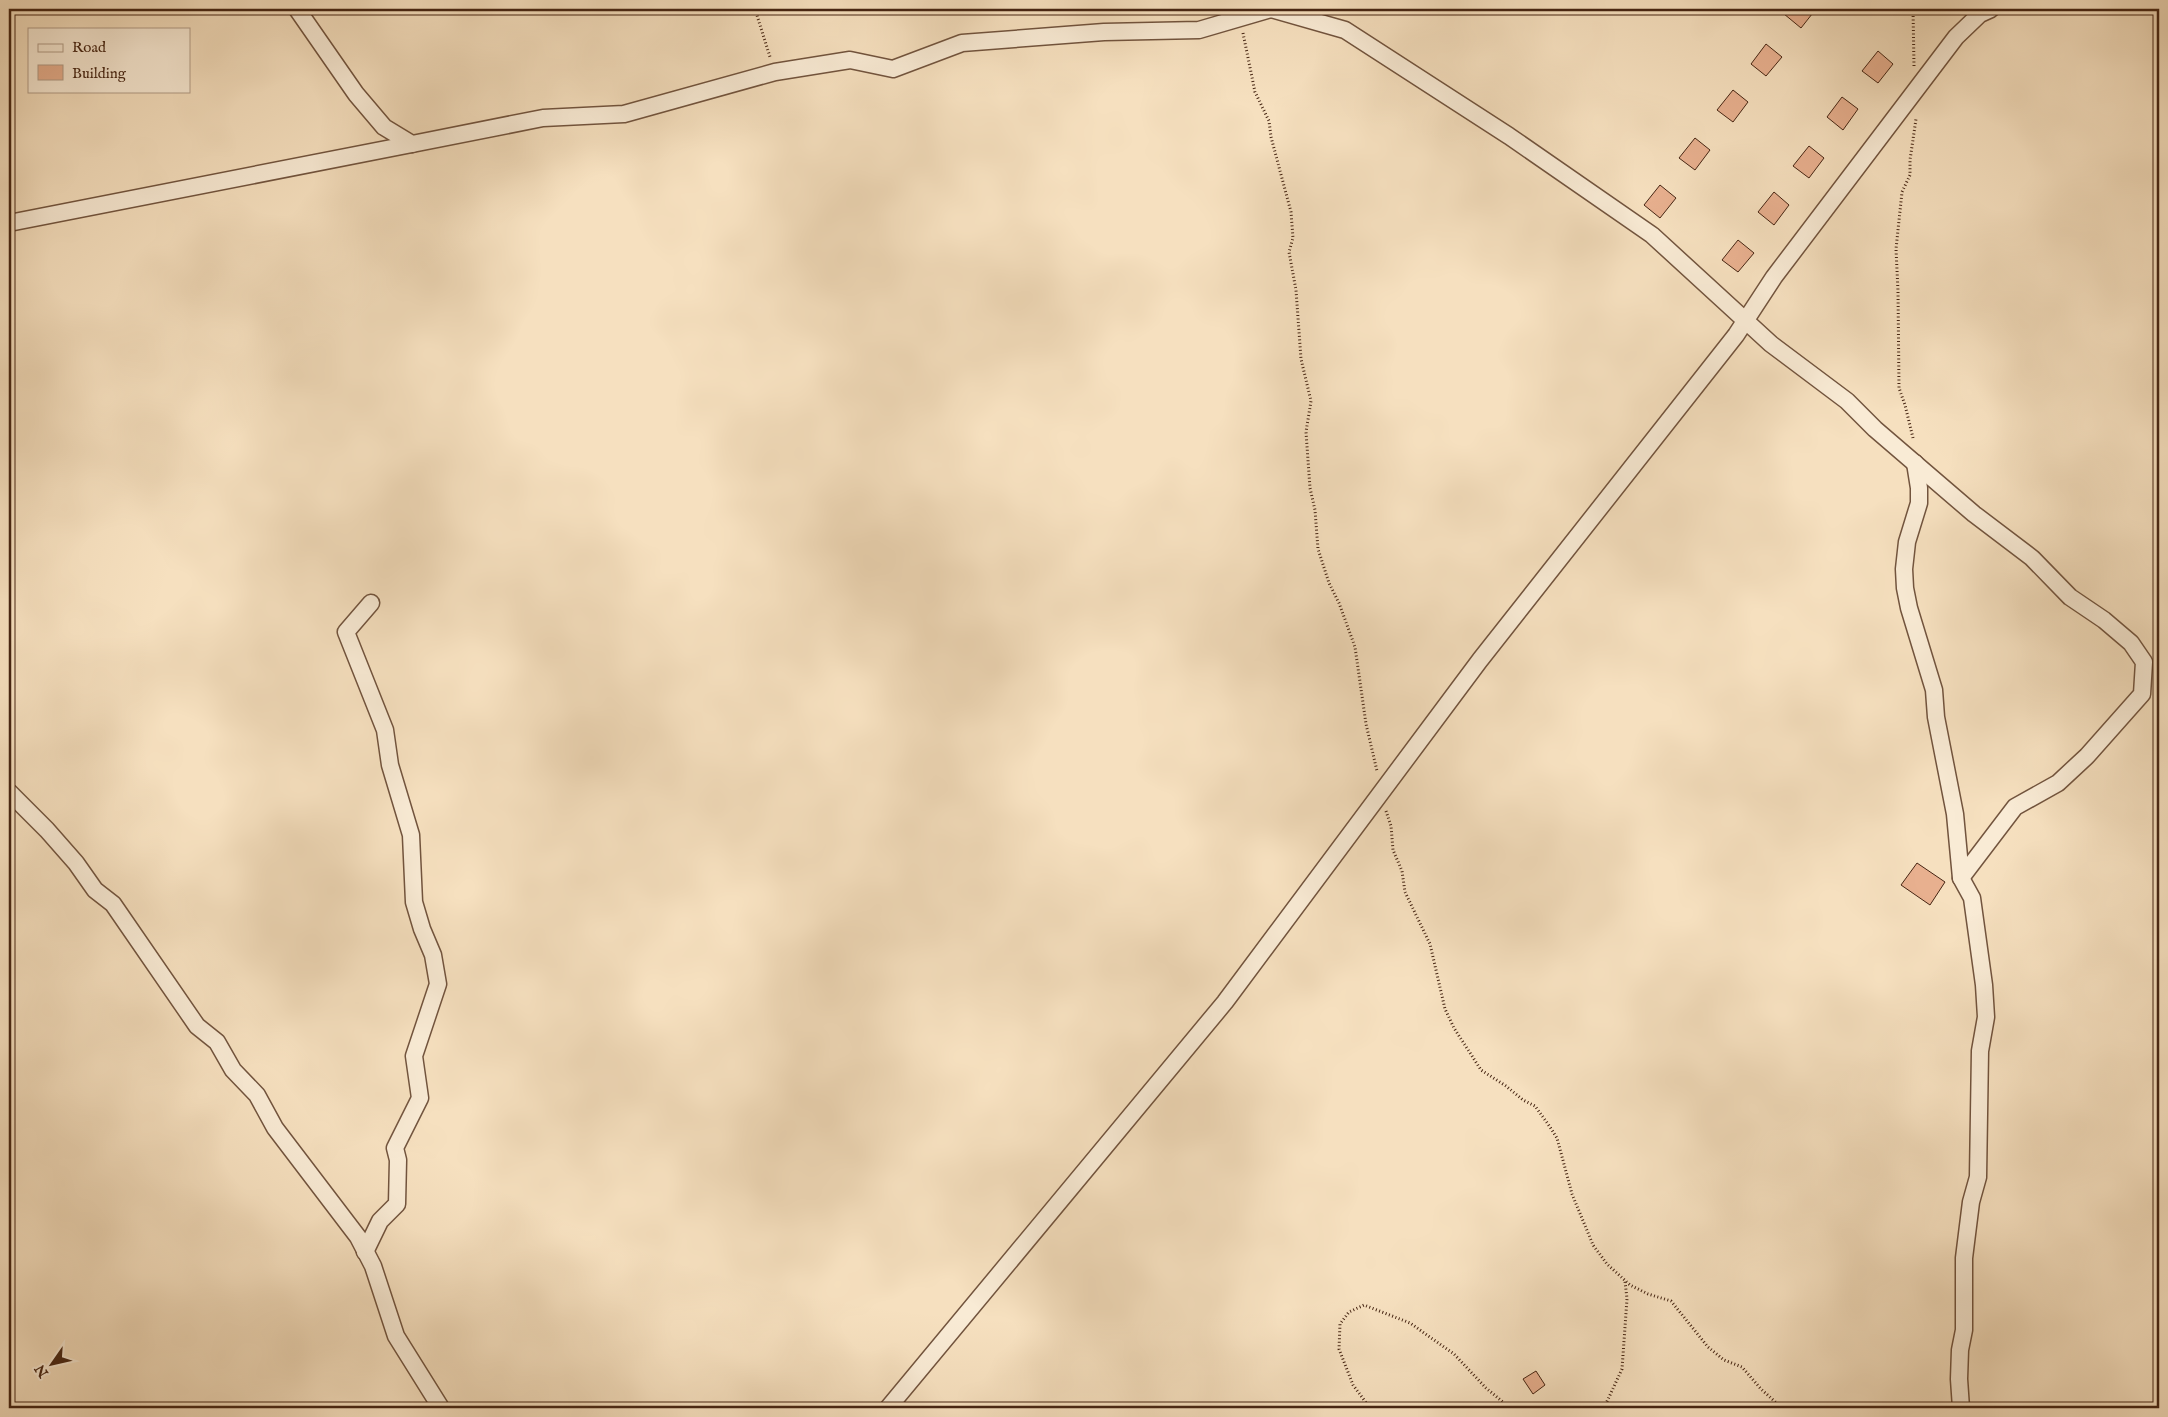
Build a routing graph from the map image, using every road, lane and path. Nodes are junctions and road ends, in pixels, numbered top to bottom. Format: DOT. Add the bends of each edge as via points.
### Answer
graph roads {
  1 [pos="297,9"];
  2 [pos="755,9"];
  3 [pos="1271,9"];
  4 [pos="1281,9"];
  5 [pos="1913,9"];
  6 [pos="1991,9"];
  7 [pos="775,72"];
  8 [pos="1916,91"];
  9 [pos="412,144"];
  10 [pos="9,223"];
  11 [pos="1745,322"];
  12 [pos="1915,463"];
  13 [pos="371,603"];
  14 [pos="9,792"];
  15 [pos="1961,878"];
  16 [pos="365,1252"];
  17 [pos="1625,1281"];
  18 [pos="441,1408"];
  19 [pos="888,1408"];
  20 [pos="1370,1408"];
  21 [pos="1510,1408"];
  22 [pos="1604,1408"];
  23 [pos="1961,1408"];
  1 -- 9 [label="street" via="356,94 384,127"];
  2 -- 7 [label="path"];
  3 -- 4 [label="street"];
  3 -- 7 [label="street" via="1199,30 1104,32 962,43 893,69 850,60"];
  3 -- 11 [label="street" via="1346,30 1509,136 1652,235"];
  5 -- 8 [label="path"];
  6 -- 8 [label="street" via="1980,14 1956,37"];
  7 -- 9 [label="street" via="624,114 543,118"];
  8 -- 11 [label="street" via="1774,277"];
  8 -- 12 [label="path" via="1910,175 1902,192 1896,248 1899,388 1916,450"];
  9 -- 10 [label="street"];
  11 -- 12 [label="street" via="1847,401"];
  11 -- 19 [label="street" via="1480,660 1225,1002"];
  12 -- 15 [label="street" via="1918,503 1906,542 1905,588 1934,690 1936,717 1955,814"];
  12 -- 15 [label="street" via="2032,558 2070,597 2131,643 2144,662 2142,694 2087,756 2058,783 2016,807"];
  13 -- 16 [label="street" via="346,632 385,730 390,765 411,834 414,902 433,955 438,984 414,1056 420,1098 395,1148 398,1160 397,1204 380,1221"];
  14 -- 16 [label="street" via="76,863 95,890 114,904 196,1026 217,1042 233,1070 257,1095 274,1128 358,1237"];
  15 -- 23 [label="street" via="1972,898 1986,1017 1980,1051 1978,1177 1971,1202 1964,1258 1964,1330 1959,1379"];
  16 -- 18 [label="street" via="373,1266 396,1336"];
  17 -- 22 [label="path" via="1627,1299 1622,1369"];
  20 -- 21 [label="path" via="1353,1385 1339,1349 1340,1324 1349,1312 1364,1304 1410,1323 1454,1354"];
}
